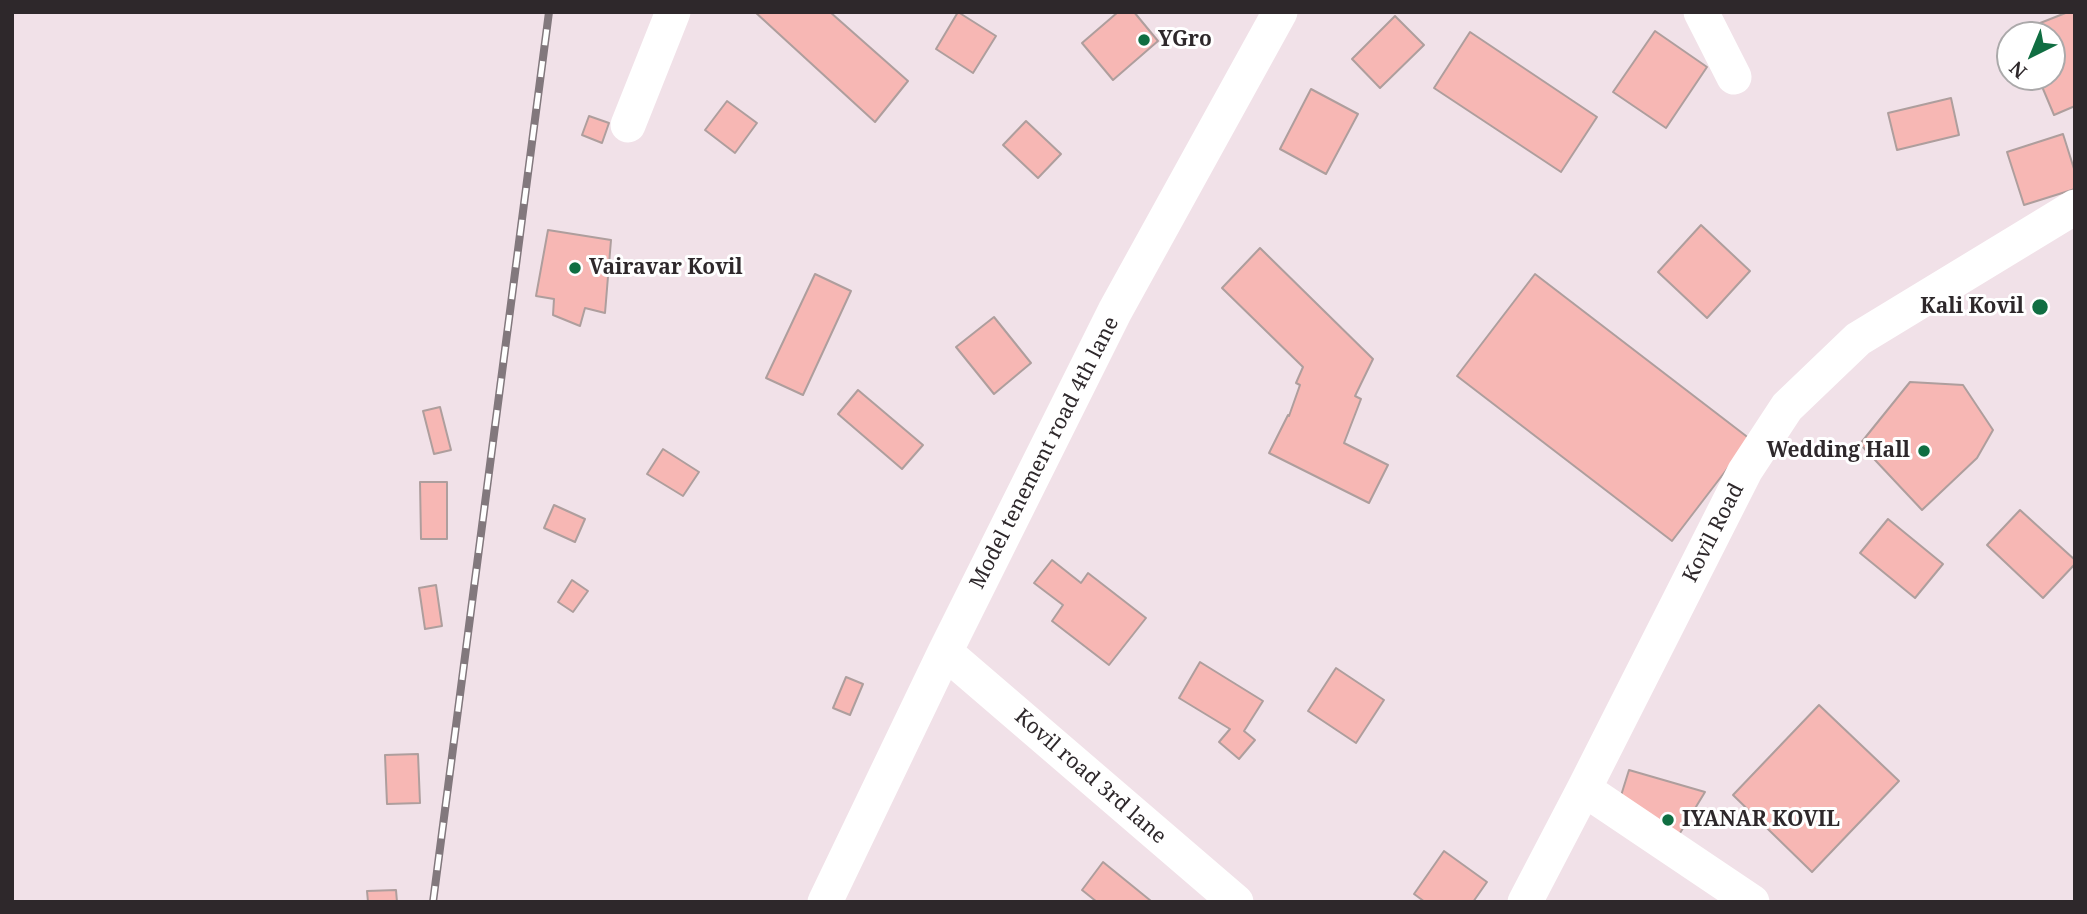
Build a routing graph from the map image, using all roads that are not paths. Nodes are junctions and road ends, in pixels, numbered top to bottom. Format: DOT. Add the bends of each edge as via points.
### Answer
graph roads {
  1 [pos="673,12"];
  2 [pos="1280,12"];
  3 [pos="1701,12"];
  4 [pos="1734,77"];
  5 [pos="628,125"];
  6 [pos="2075,207"];
  7 [pos="945,652"];
  8 [pos="1584,789"];
  9 [pos="825,902"];
  10 [pos="1236,902"];
  11 [pos="1525,902"];
  12 [pos="1752,902"];
  1 -- 5 [label="street"];
  2 -- 7 [label="street, Model tenement road 4th lane" via="1115,311"];
  3 -- 4 [label="street"];
  6 -- 8 [label="street, Kovil Road" via="1858,339 1787,407 1745,471"];
  7 -- 9 [label="street, Model tenement road 4th lane"];
  7 -- 10 [label="street, Kovil road 3rd lane"];
  8 -- 11 [label="street, Kovil Road"];
  8 -- 12 [label="street"];
}
